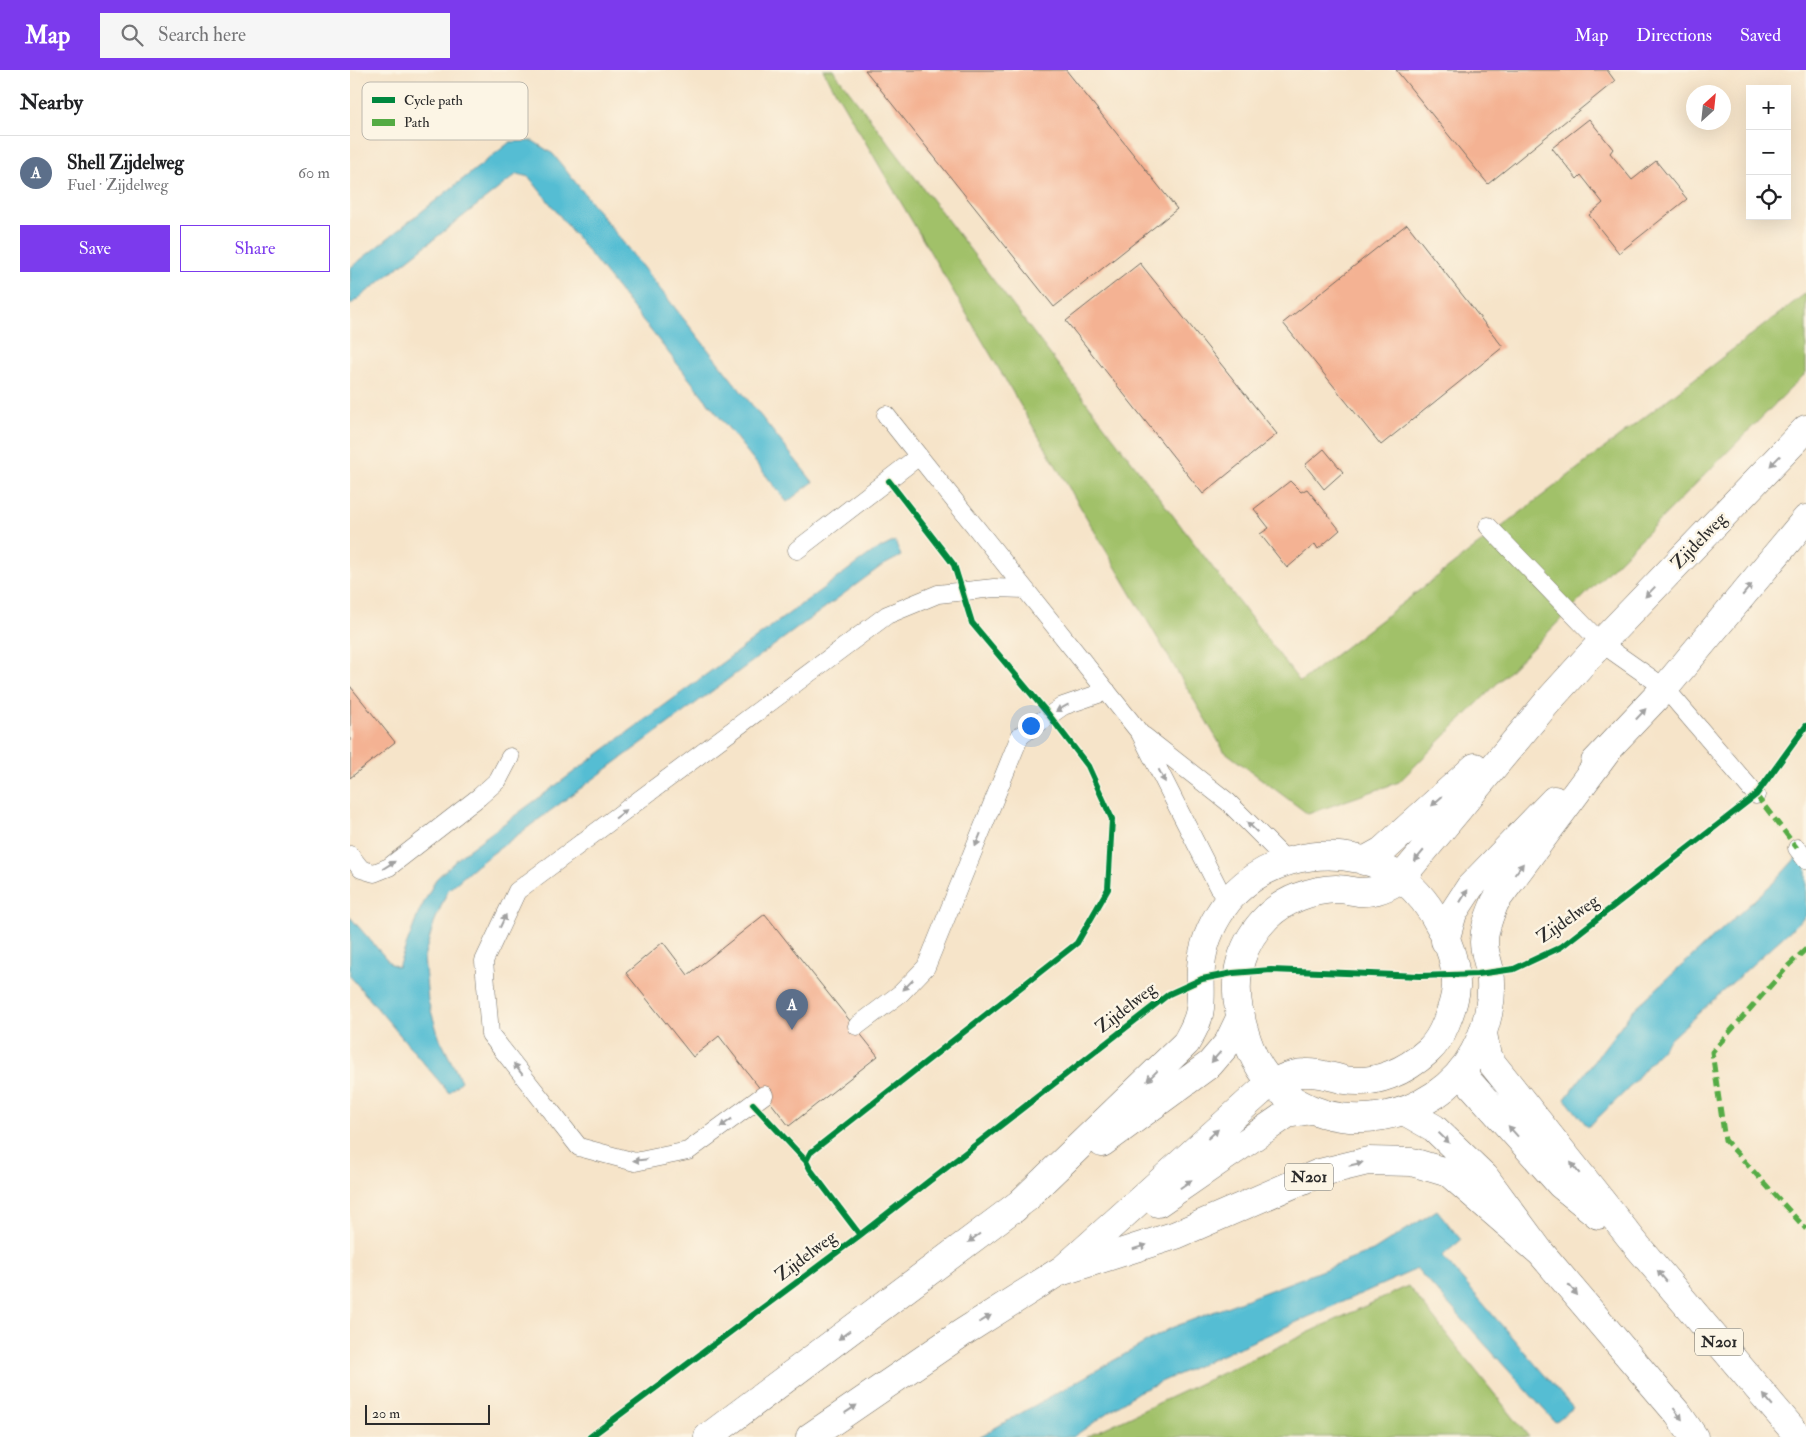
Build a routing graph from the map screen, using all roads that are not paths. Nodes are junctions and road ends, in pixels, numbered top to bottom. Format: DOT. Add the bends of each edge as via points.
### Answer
graph roads {
  1 [pos="886,415"];
  2 [pos="1806,429"];
  3 [pos="919,456"];
  4 [pos="1806,519"];
  5 [pos="1488,526"];
  6 [pos="797,550"];
  7 [pos="1025,589"];
  8 [pos="1601,643"];
  9 [pos="1665,688"];
  10 [pos="1107,691"];
  11 [pos="1551,698"];
  12 [pos="1140,733"];
  13 [pos="1608,750"];
  14 [pos="510,757"];
  15 [pos="1756,795"];
  16 [pos="350,855"];
  17 [pos="1287,861"];
  18 [pos="1364,861"];
  19 [pos="1401,878"];
  20 [pos="1228,901"];
  21 [pos="1252,934"];
  22 [pos="1446,941"];
  23 [pos="1240,1016"];
  24 [pos="857,1026"];
  25 [pos="1443,1032"];
  26 [pos="1483,1033"];
  27 [pos="1462,1070"];
  28 [pos="1272,1084"];
  29 [pos="764,1095"];
  30 [pos="1311,1110"];
  31 [pos="1404,1112"];
  32 [pos="1014,1208"];
  33 [pos="1638,1247"];
  34 [pos="1541,1253"];
  35 [pos="1060,1272"];
  36 [pos="708,1437"];
  37 [pos="810,1437"];
  38 [pos="1694,1437"];
  39 [pos="1799,1437"];
  1 -- 3 [label="lane"];
  2 -- 8 [label="main road, Zijdelweg, one-way"];
  3 -- 6 [label="lane"];
  3 -- 7 [label="lane"];
  9 -- 4 [label="main road, one-way"];
  5 -- 8 [label="lane"];
  7 -- 10 [label="lane"];
  29 -- 7 [label="lane, one-way" via="688,1151 635,1162 579,1147 490,1034 484,961 516,891 887,615 938,594 994,588"];
  8 -- 9 [label="lane"];
  8 -- 11 [label="main road, Zijdelweg"];
  13 -- 9 [label="main road, one-way"];
  9 -- 15 [label="lane"];
  10 -- 12 [label="lane"];
  10 -- 24 [label="lane, one-way" via="1063,706 1020,736 926,967 901,993"];
  11 -- 18 [label="main road, Zijdelweg, one-way" via="1382,851"];
  11 -- 19 [label="main road, Zijdelweg, one-way"];
  17 -- 12 [label="lane, one-way" via="1228,802"];
  12 -- 20 [label="lane, one-way"];
  22 -- 13 [label="main road, one-way" via="1453,913 1470,887 1539,814"];
  26 -- 13 [label="main road, one-way" via="1490,1003 1490,973 1484,943 1494,902"];
  16 -- 14 [label="lane, one-way" via="361,869 374,873 389,867 486,791 498,780"];
  17 -- 18 [label="main road" via="1334,855"];
  17 -- 20 [label="main road" via="1255,877"];
  18 -- 19 [label="main road"];
  19 -- 21 [label="main road" via="1391,886 1361,892 1337,889 1312,892 1288,901"];
  19 -- 22 [label="main road" via="1428,906"];
  20 -- 21 [label="main road"];
  20 -- 32 [label="main road, one-way" via="1205,944 1200,976 1200,1009 1186,1043"];
  21 -- 23 [label="main road" via="1237,974"];
  22 -- 25 [label="main road" via="1454,963 1456,987 1452,1010"];
  23 -- 28 [label="main road" via="1246,1041"];
  23 -- 32 [label="main road, one-way" via="1228,1043 1210,1064"];
  25 -- 27 [label="main road"];
  25 -- 28 [label="main road" via="1430,1050 1392,1075 1346,1080 1304,1072"];
  26 -- 27 [label="main road"];
  33 -- 26 [label="main road, N201, one-way" via="1487,1057"];
  27 -- 31 [label="main road" via="1445,1087"];
  33 -- 27 [label="main road, N201, one-way" via="1561,1184 1469,1082"];
  28 -- 30 [label="main road"];
  35 -- 28 [label="main road, one-way"];
  30 -- 31 [label="main road" via="1341,1118 1373,1118"];
  35 -- 30 [label="main road, one-way" via="1287,1114"];
  31 -- 34 [label="main road, N201, one-way" via="1434,1128 1485,1177"];
  32 -- 36 [label="main road, one-way"];
  39 -- 33 [label="main road, N201, one-way"];
  35 -- 34 [label="main road, N201, one-way" via="1176,1235 1319,1173 1368,1161 1412,1162 1448,1173"];
  34 -- 38 [label="main road, N201, one-way"];
  37 -- 35 [label="main road, one-way" via="962,1333"];
}
